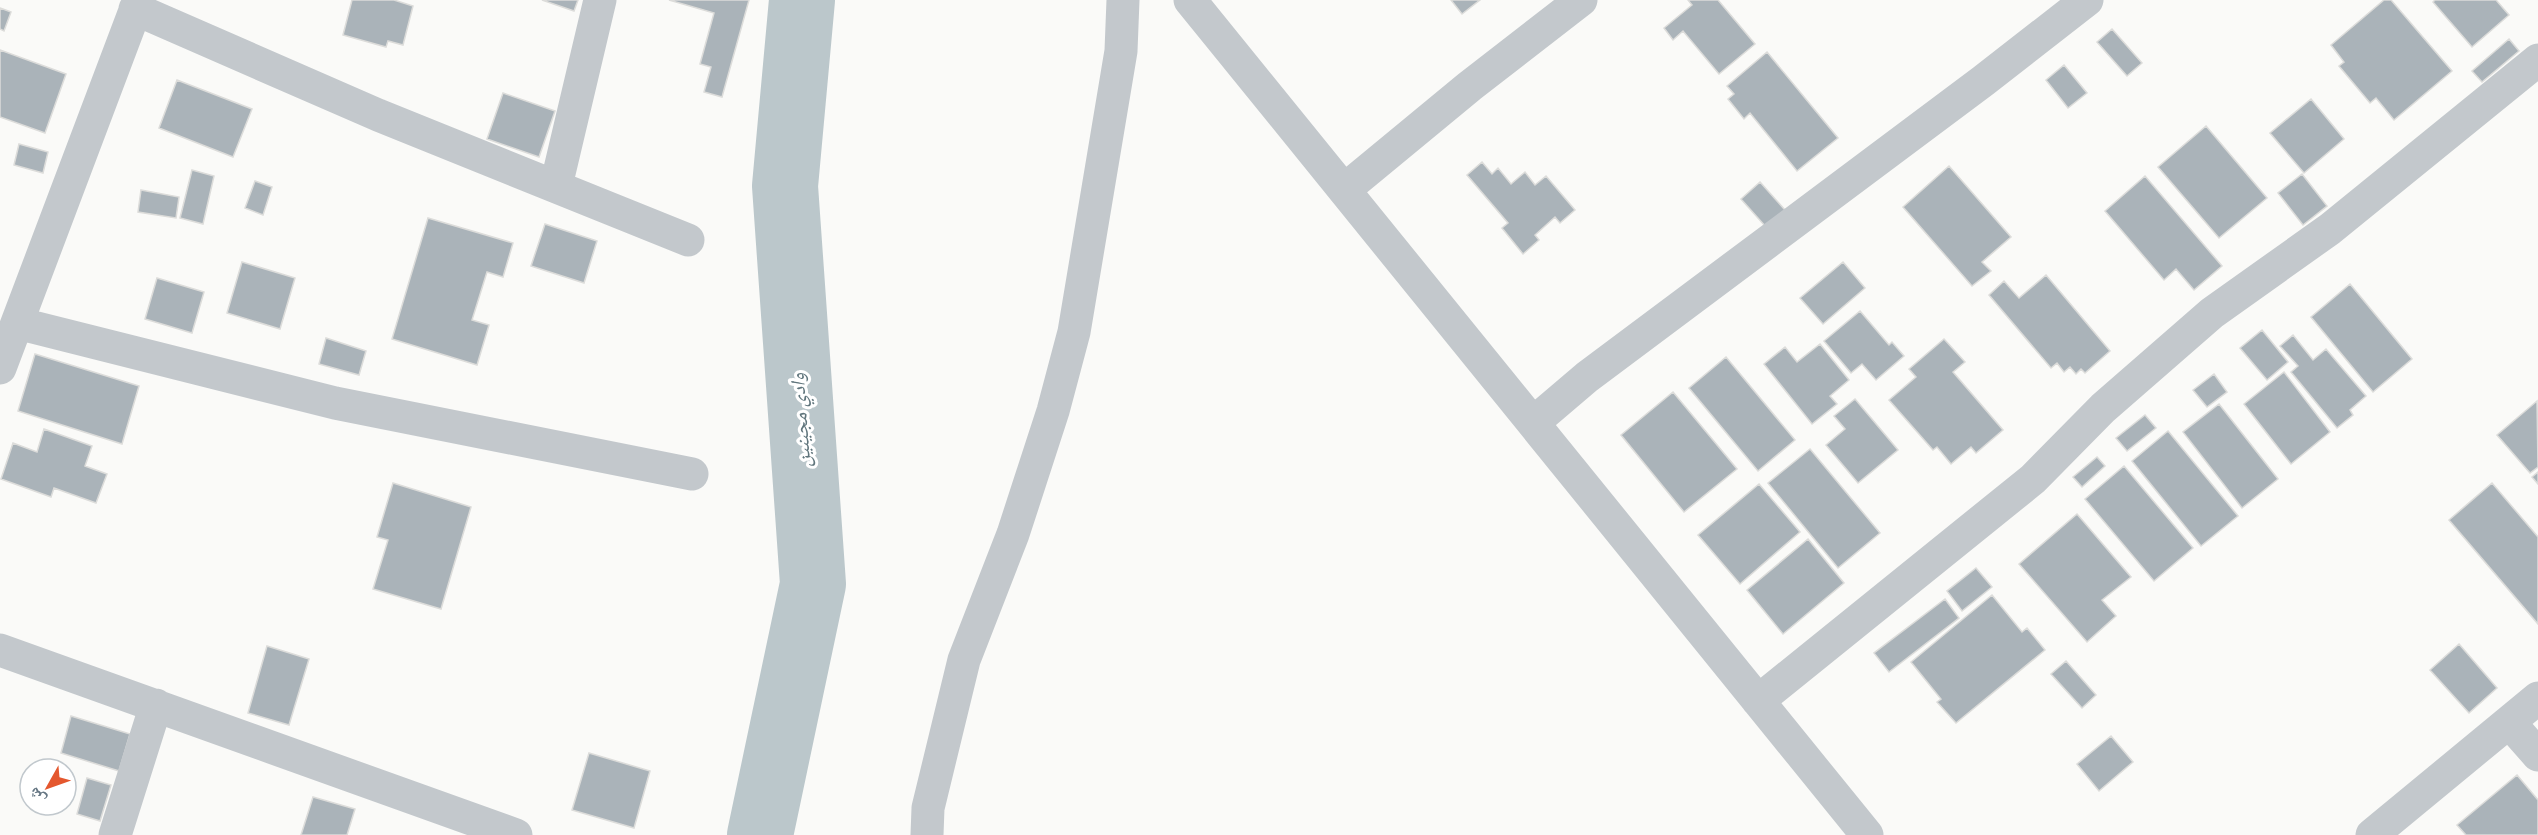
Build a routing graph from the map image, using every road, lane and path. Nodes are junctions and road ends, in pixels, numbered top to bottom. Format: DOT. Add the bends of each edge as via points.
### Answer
graph roads {
  1 [pos="600,0"];
  2 [pos="1123,0"];
  3 [pos="1190,0"];
  4 [pos="1581,0"];
  5 [pos="2087,0"];
  6 [pos="137,4"];
  7 [pos="2538,60"];
  8 [pos="556,186"];
  9 [pos="1344,190"];
  10 [pos="688,240"];
  11 [pos="17,323"];
  12 [pos="0,368"];
  13 [pos="1533,423"];
  14 [pos="692,474"];
  15 [pos="0,650"];
  16 [pos="2538,698"];
  17 [pos="1758,701"];
  18 [pos="156,705"];
  19 [pos="2509,722"];
  20 [pos="2538,755"];
  21 [pos="115,835"];
  22 [pos="516,835"];
  23 [pos="927,835"];
  24 [pos="1867,835"];
  25 [pos="2372,835"];
  1 -- 8 [label="street"];
  2 -- 23 [label="street" via="1121,51 1074,332 1014,534 964,660 928,808"];
  3 -- 9 [label="street"];
  4 -- 9 [label="street"];
  5 -- 13 [label="street"];
  6 -- 8 [label="street" via="378,115"];
  6 -- 11 [label="street"];
  7 -- 17 [label="street" via="2330,230 2212,313 2103,408 2033,479"];
  8 -- 10 [label="street"];
  9 -- 13 [label="street"];
  11 -- 12 [label="street"];
  11 -- 14 [label="street" via="335,403"];
  13 -- 17 [label="street"];
  15 -- 18 [label="street"];
  16 -- 19 [label="street"];
  17 -- 24 [label="street"];
  18 -- 21 [label="street"];
  18 -- 22 [label="street"];
  19 -- 20 [label="street"];
  19 -- 25 [label="street"];
}
